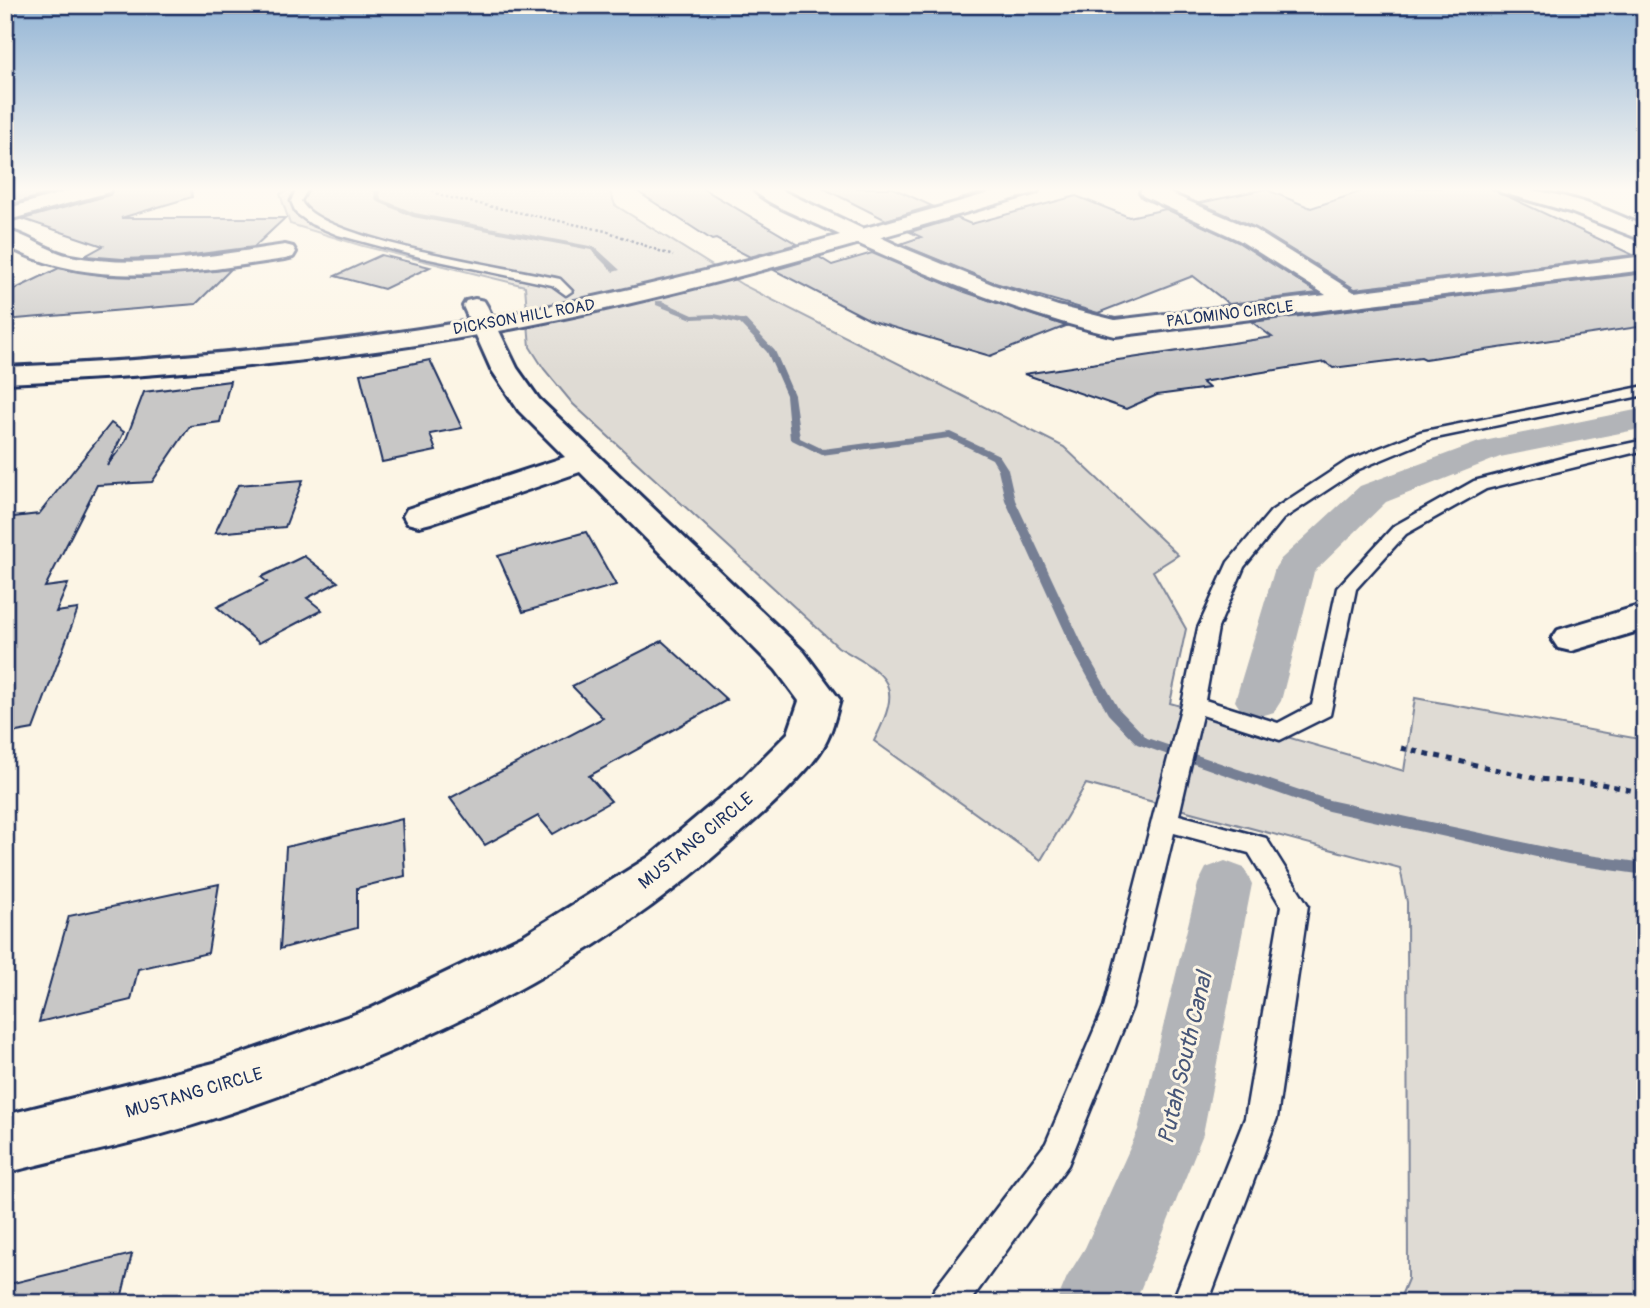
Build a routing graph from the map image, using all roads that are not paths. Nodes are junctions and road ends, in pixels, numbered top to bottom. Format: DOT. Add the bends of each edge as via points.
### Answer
graph roads {
  1 [pos="25,249"];
  2 [pos="401,249"];
  3 [pos="741,249"];
  4 [pos="812,249"];
  5 [pos="888,249"];
  6 [pos="1269,249"];
  7 [pos="285,252"];
  8 [pos="1645,262"];
  9 [pos="566,291"];
  10 [pos="1349,299"];
  11 [pos="480,316"];
  12 [pos="5,352"];
  13 [pos="5,375"];
  14 [pos="1645,390"];
  15 [pos="1645,445"];
  16 [pos="583,461"];
  17 [pos="419,516"];
  18 [pos="1645,616"];
  19 [pos="1571,639"];
  20 [pos="1192,711"];
  21 [pos="1167,810"];
  22 [pos="5,1144"];
  23 [pos="947,1303"];
  24 [pos="1190,1303"];
  1 -- 7 [label="street" via="105,266 205,263"];
  2 -- 9 [label="lane" via="556,282"];
  3 -- 9 [label="street, DICKSON HILL ROAD"];
  4 -- 11 [label="street, DICKSON HILL ROAD" via="666,289"];
  5 -- 10 [label="street, PALOMINO CIRCLE" via="978,289 1115,328"];
  6 -- 10 [label="street"];
  8 -- 10 [label="street, PALOMINO CIRCLE"];
  9 -- 11 [label="street, DICKSON HILL ROAD"];
  11 -- 12 [label="street, DICKSON HILL ROAD"];
  11 -- 13 [label="street, DICKSON HILL ROAD" via="356,345 235,359"];
  11 -- 16 [label="street, MUSTANG CIRCLE" via="504,369 529,405"];
  14 -- 20 [label="lane" via="1426,435 1353,465 1278,515 1235,566 1208,628"];
  15 -- 20 [label="lane" via="1480,485 1400,530 1348,588 1322,709 1280,732"];
  16 -- 17 [label="street"];
  16 -- 22 [label="street, MUSTANG CIRCLE" via="797,671 820,700 806,740 758,792 666,871 542,951 383,1030 227,1087"];
  18 -- 19 [label="street"];
  20 -- 21 [label="lane"];
  21 -- 23 [label="lane" via="1118,1007 1057,1154"];
  21 -- 24 [label="lane" via="1257,845 1295,905 1261,1118"];
}
